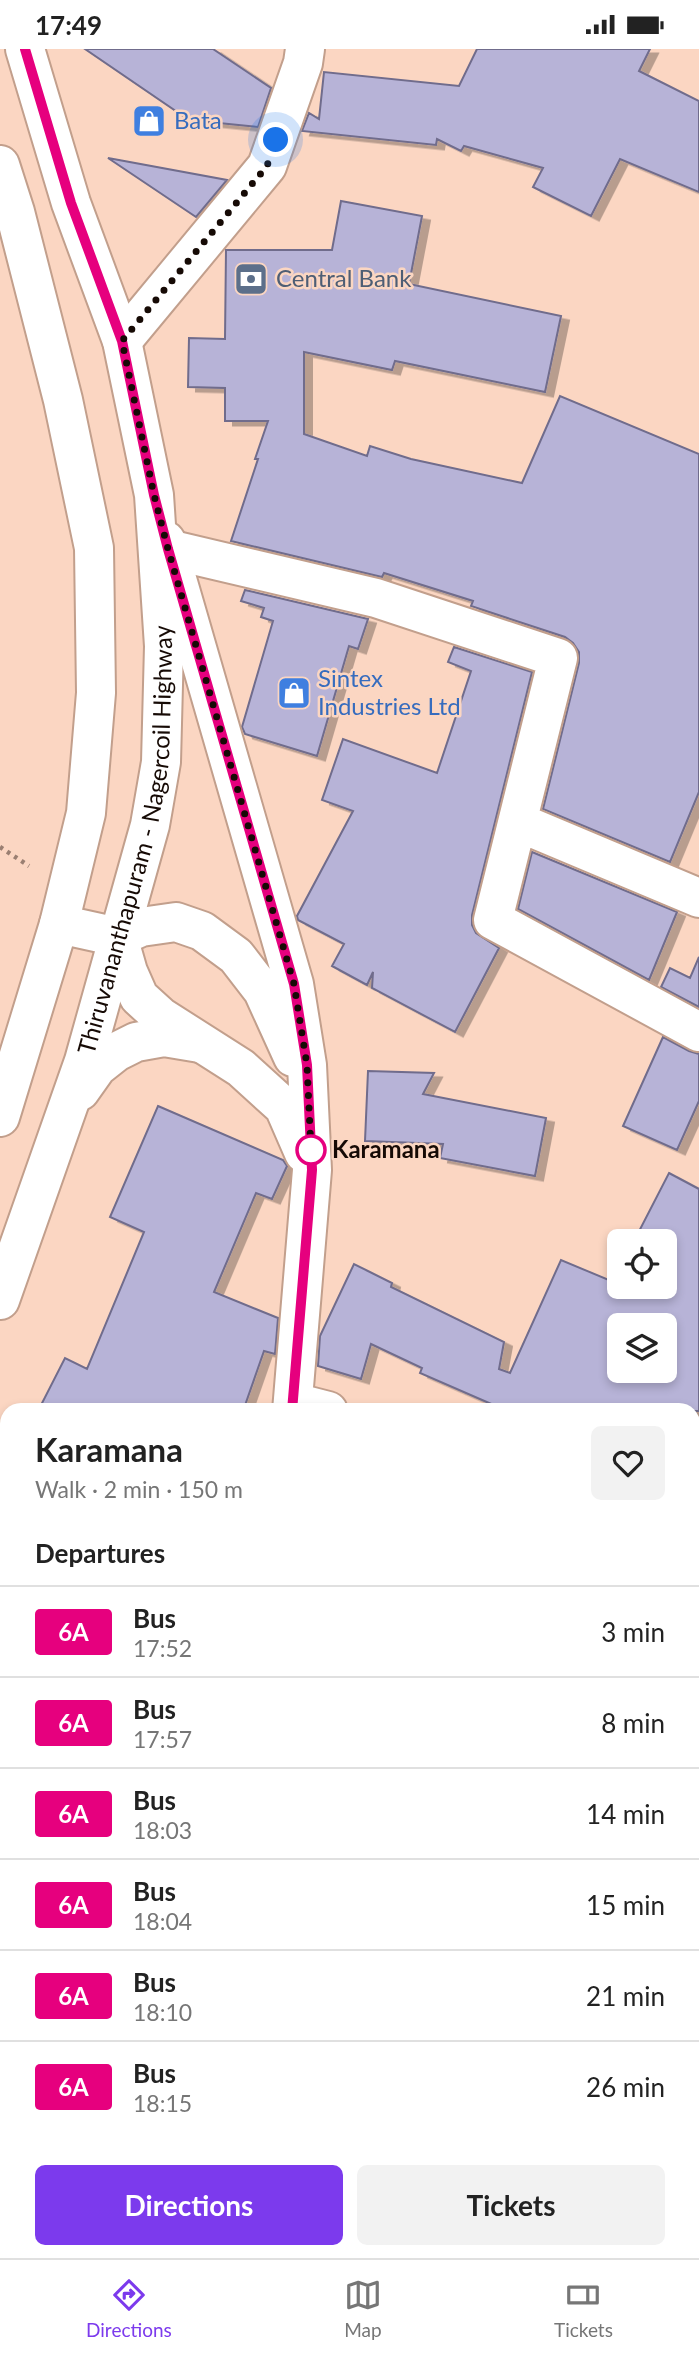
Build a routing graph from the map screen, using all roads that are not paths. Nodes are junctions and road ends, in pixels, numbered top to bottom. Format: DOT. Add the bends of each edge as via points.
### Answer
graph roads {
  1 [pos="25,49"];
  2 [pos="305,49"];
  3 [pos="0,165"];
  4 [pos="122,341"];
  5 [pos="154,495"];
  6 [pos="168,549"];
  7 [pos="518,822"];
  8 [pos="699,898"];
  9 [pos="59,924"];
  10 [pos="118,937"];
  11 [pos="699,1032"];
  12 [pos="200,1044"];
  13 [pos="309,1092"];
  14 [pos="67,1111"];
  15 [pos="0,1117"];
  16 [pos="312,1170"];
  17 [pos="0,1300"];
  18 [pos="304,1403"];
  1 -- 4 [label="main road, Thiruvananthapuram - Nagercoil Highway" via="71,203"];
  2 -- 4 [label="main road" via="267,166"];
  3 -- 9 [label="main road, Thiruvananthapuram - Nagercoil Highway" via="63,400 94,548 96,693 86,813"];
  4 -- 5 [label="main road, Thiruvananthapuram - Nagercoil Highway"];
  5 -- 6 [label="main road"];
  5 -- 10 [label="main road, Thiruvananthapuram - Nagercoil Highway" via="164,646 161,762 150,825"];
  6 -- 7 [label="main road" via="376,598 558,657"];
  6 -- 13 [label="main road" via="294,984"];
  7 -- 8 [label="main road"];
  7 -- 11 [label="main road" via="493,920"];
  9 -- 10 [label="main road"];
  9 -- 15 [label="main road, Thiruvananthapuram - Nagercoil Highway"];
  10 -- 12 [label="main road" via="139,997"];
  10 -- 13 [label="main road" via="141,927 176,922 202,931 236,956 263,991"];
  10 -- 14 [label="main road, Thiruvananthapuram - Nagercoil Highway"];
  12 -- 14 [label="main road" via="164,1037 136,1042 116,1052 97,1067"];
  12 -- 16 [label="main road" via="241,1068 284,1107"];
  13 -- 16 [label="main road"];
  14 -- 17 [label="main road, Thiruvananthapuram - Nagercoil Highway"];
  16 -- 18 [label="main road"];
}
